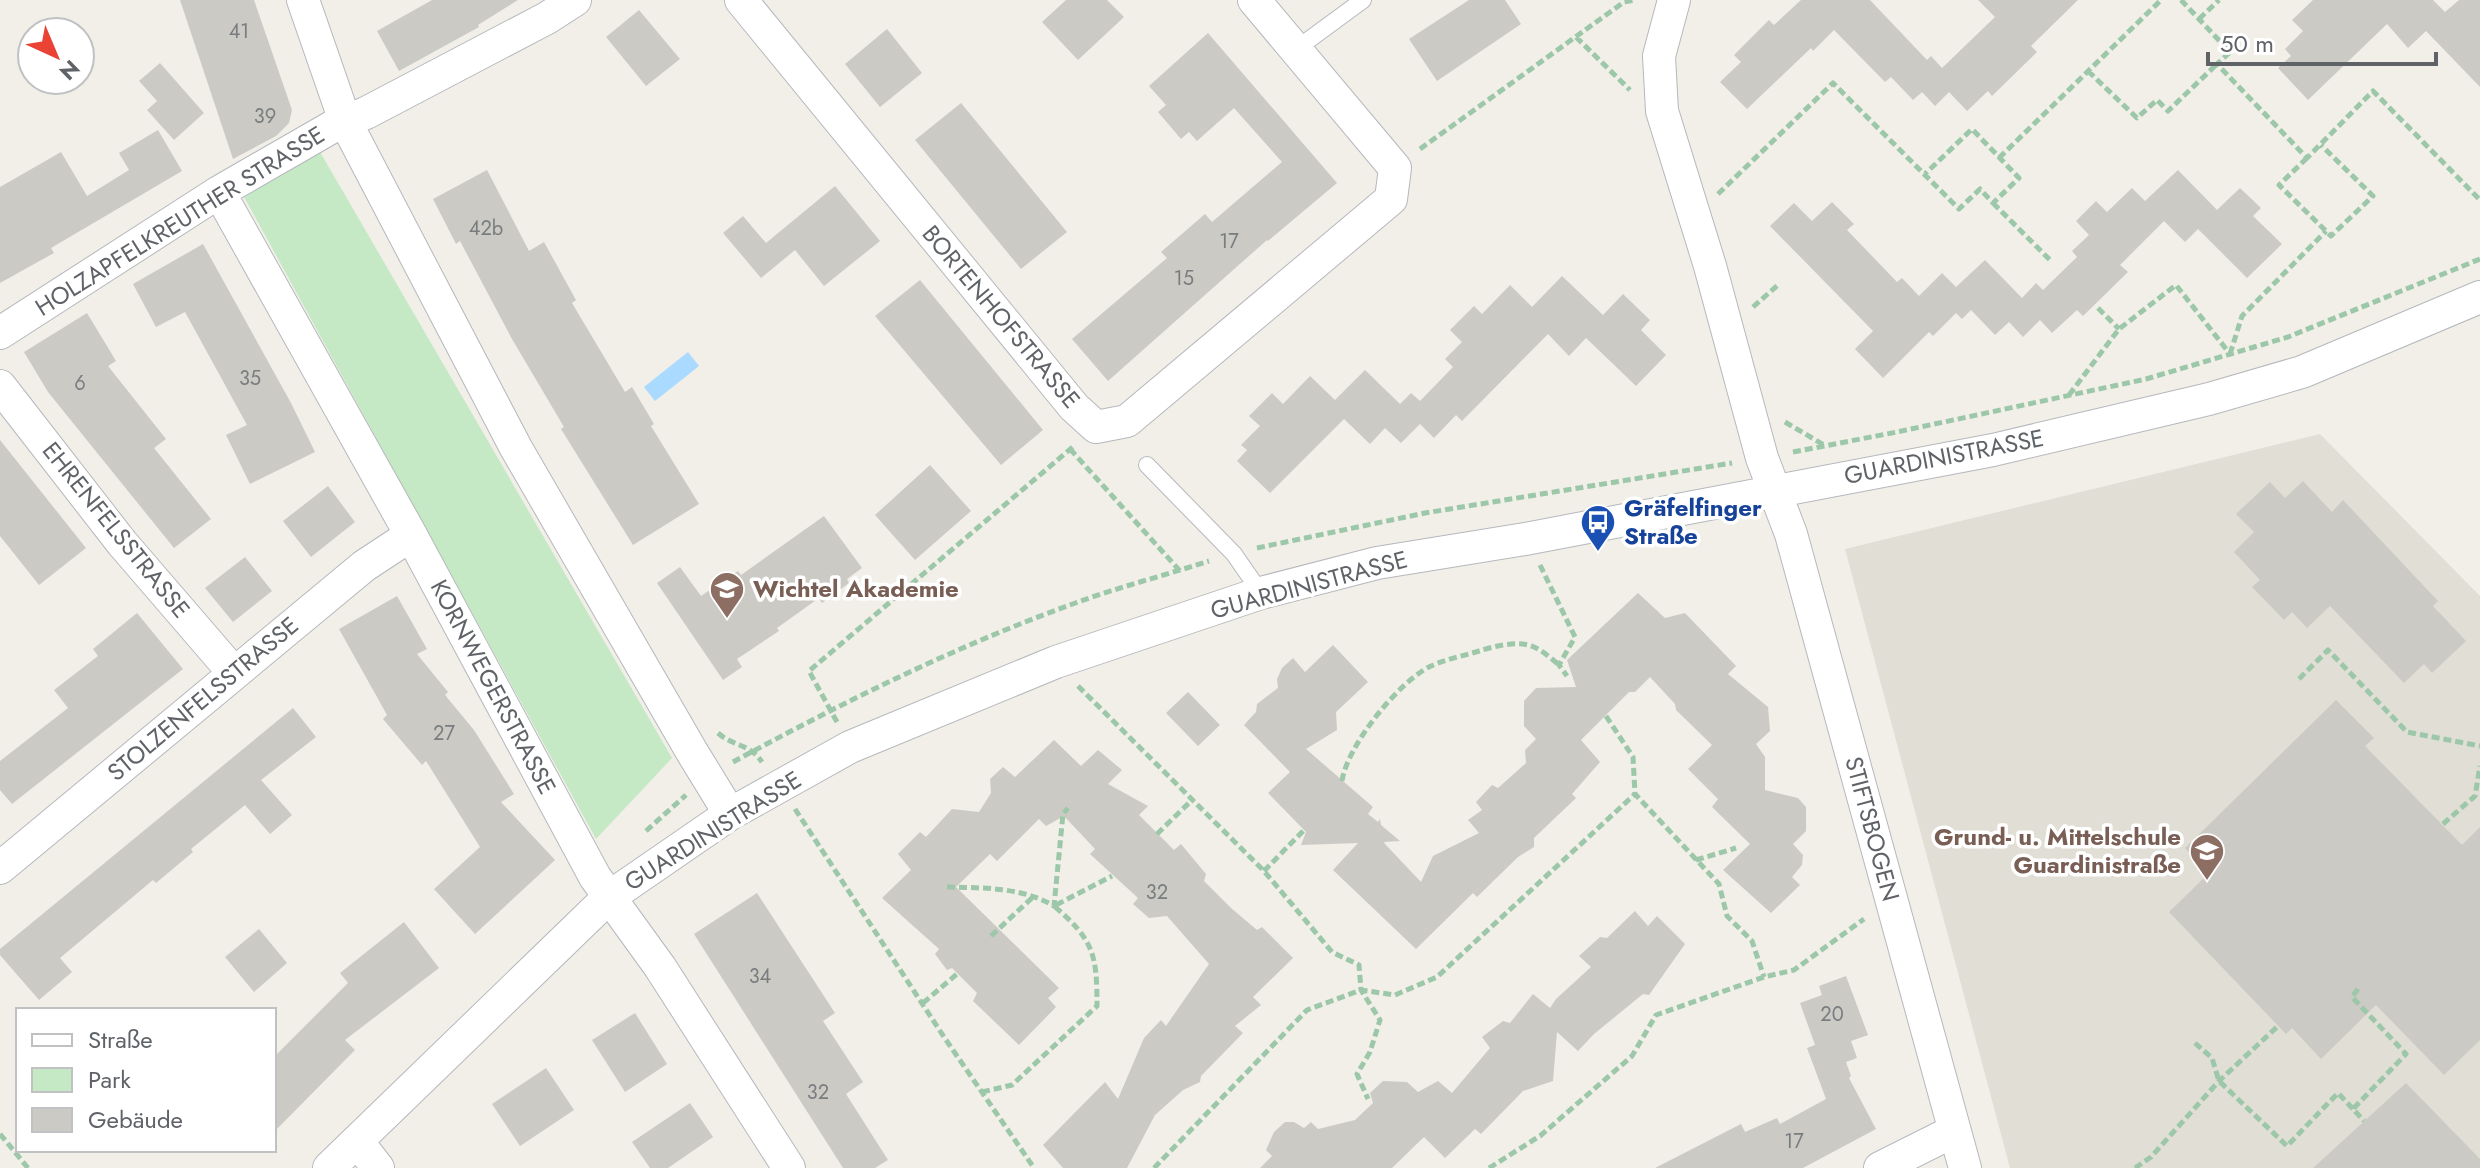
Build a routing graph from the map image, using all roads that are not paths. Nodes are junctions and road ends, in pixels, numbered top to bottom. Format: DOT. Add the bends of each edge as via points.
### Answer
graph roads {
  1 [pos="303,0"];
  2 [pos="575,0"];
  3 [pos="741,0"];
  4 [pos="1254,0"];
  5 [pos="1363,0"];
  6 [pos="1674,0"];
  7 [pos="1295,50"];
  8 [pos="345,121"];
  9 [pos="219,192"];
  10 [pos="2480,297"];
  11 [pos="0,333"];
  12 [pos="0,386"];
  13 [pos="1147,465"];
  14 [pos="1775,491"];
  15 [pos="411,535"];
  16 [pos="1261,593"];
  17 [pos="234,673"];
  18 [pos="730,814"];
  19 [pos="3,859"];
  20 [pos="608,898"];
  21 [pos="1954,1131"];
  22 [pos="357,1141"];
  23 [pos="329,1168"];
  24 [pos="378,1168"];
  25 [pos="789,1168"];
  26 [pos="1880,1168"];
  27 [pos="1965,1168"];
  1 -- 8 [label="street"];
  2 -- 8 [label="street, HOLZAPFELKREUTHER STRASSE"];
  3 -- 7 [label="street, BORTENHOFSTRASSE" via="1074,407 1096,427 1127,421 1391,199 1395,168"];
  4 -- 7 [label="street"];
  5 -- 7 [label="lane"];
  6 -- 14 [label="street" via="1659,56 1662,111"];
  8 -- 9 [label="street, HOLZAPFELKREUTHER STRASSE"];
  8 -- 18 [label="street" via="516,448"];
  9 -- 11 [label="street, HOLZAPFELKREUTHER STRASSE"];
  9 -- 15 [label="street, KORNWEGERSTRASSE"];
  10 -- 14 [label="street, GUARDINISTRASSE" via="2302,372 2209,399 1993,450"];
  12 -- 17 [label="street, EHRENFELSSTRASSE" via="122,543"];
  13 -- 16 [label="lane" via="1234,554"];
  14 -- 16 [label="street, GUARDINISTRASSE" via="1377,563"];
  14 -- 21 [label="street, STIFTSBOGEN"];
  15 -- 17 [label="street, STOLZENFELSSTRASSE" via="364,566"];
  15 -- 20 [label="street, KORNWEGERSTRASSE"];
  16 -- 18 [label="street, GUARDINISTRASSE" via="1056,662 850,747"];
  17 -- 19 [label="street, STOLZENFELSSTRASSE"];
  18 -- 20 [label="street, GUARDINISTRASSE"];
  20 -- 22 [label="street, GUARDINISTRASSE"];
  20 -- 25 [label="street, KORNWEGERSTRASSE" via="660,967"];
  21 -- 26 [label="street"];
  21 -- 27 [label="street, STIFTSBOGEN"];
  22 -- 23 [label="street, GUARDINISTRASSE"];
  22 -- 24 [label="street"];
}
